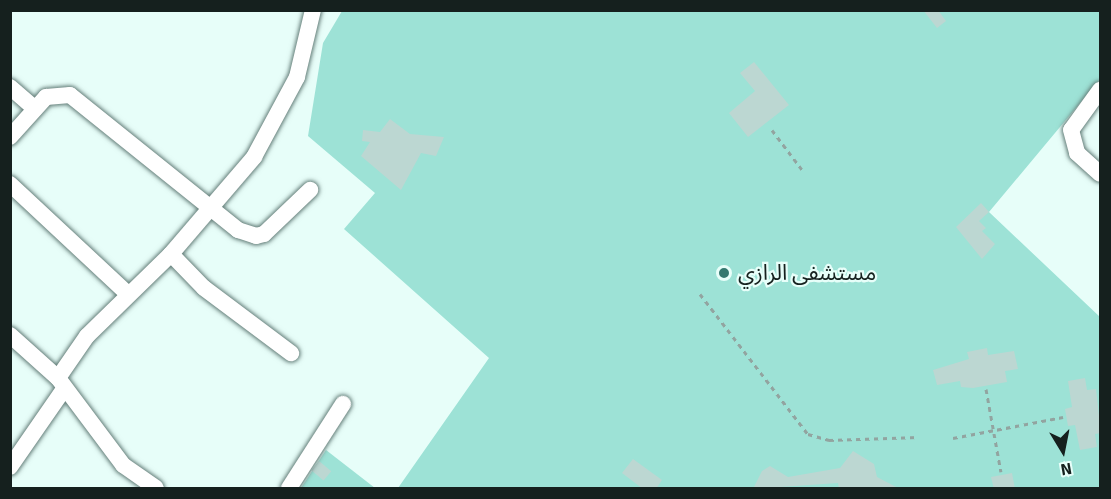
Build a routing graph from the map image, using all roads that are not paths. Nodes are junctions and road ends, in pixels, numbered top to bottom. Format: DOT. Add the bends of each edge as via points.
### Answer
graph roads {
  1 [pos="313,10"];
  2 [pos="10,87"];
  3 [pos="1101,90"];
  4 [pos="35,109"];
  5 [pos="10,136"];
  6 [pos="1101,174"];
  7 [pos="10,184"];
  8 [pos="310,190"];
  9 [pos="214,208"];
  10 [pos="171,254"];
  11 [pos="128,294"];
  12 [pos="10,335"];
  13 [pos="291,353"];
  14 [pos="61,383"];
  15 [pos="343,404"];
  16 [pos="10,467"];
  17 [pos="137,484"];
  18 [pos="156,489"];
  19 [pos="289,489"];
  1 -- 9 [label="street" via="307,47 288,98 254,157"];
  2 -- 4 [label="street"];
  3 -- 6 [label="street" via="1075,121 1071,137 1077,153"];
  4 -- 5 [label="street"];
  4 -- 9 [label="street" via="55,94 76,98"];
  7 -- 11 [label="street"];
  8 -- 9 [label="street" via="264,234 256,236 238,230"];
  9 -- 10 [label="street"];
  10 -- 11 [label="street"];
  10 -- 13 [label="street" via="204,288"];
  11 -- 14 [label="street" via="87,336"];
  12 -- 14 [label="street"];
  14 -- 16 [label="street"];
  14 -- 17 [label="street"];
  15 -- 19 [label="street"];
  17 -- 18 [label="street"];
}
